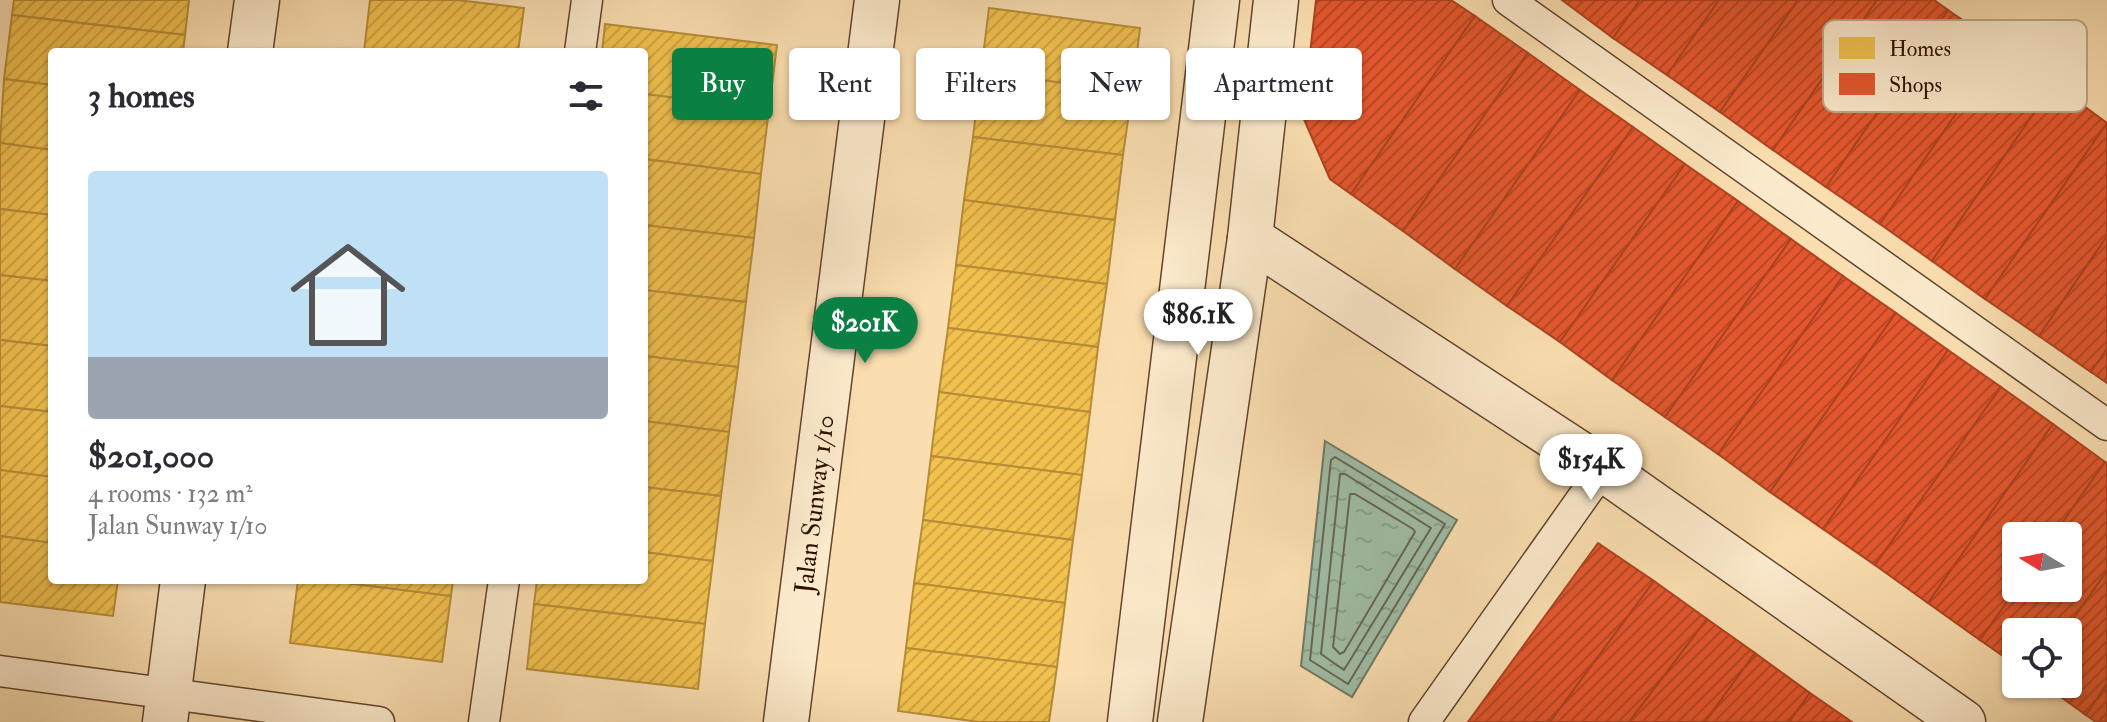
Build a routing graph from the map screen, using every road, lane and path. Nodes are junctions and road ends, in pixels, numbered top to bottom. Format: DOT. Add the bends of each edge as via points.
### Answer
graph roads {
  1 [pos="257,0"];
  2 [pos="587,0"];
  3 [pos="877,0"];
  4 [pos="1217,0"];
  5 [pos="1276,0"];
  6 [pos="1508,0"];
  7 [pos="251,48"];
  8 [pos="581,48"];
  9 [pos="1250,238"];
  10 [pos="2107,425"];
  11 [pos="1603,469"];
  12 [pos="182,584"];
  13 [pos="503,584"];
  14 [pos="0,671"];
  15 [pos="167,708"];
  16 [pos="379,722"];
  17 [pos="484,722"];
  18 [pos="786,722"];
  19 [pos="1130,722"];
  20 [pos="1180,722"];
  21 [pos="1424,722"];
  22 [pos="1963,722"];
  1 -- 7 [label="street"];
  2 -- 8 [label="lane"];
  3 -- 18 [label="street, Jalan Sunway 1/10"];
  4 -- 19 [label="street"];
  5 -- 9 [label="street"];
  6 -- 10 [label="lane"];
  9 -- 11 [label="street"];
  9 -- 20 [label="street"];
  11 -- 21 [label="lane"];
  11 -- 22 [label="street"];
  12 -- 15 [label="street"];
  13 -- 17 [label="lane"];
  14 -- 15 [label="lane"];
  15 -- 16 [label="lane"];
}
